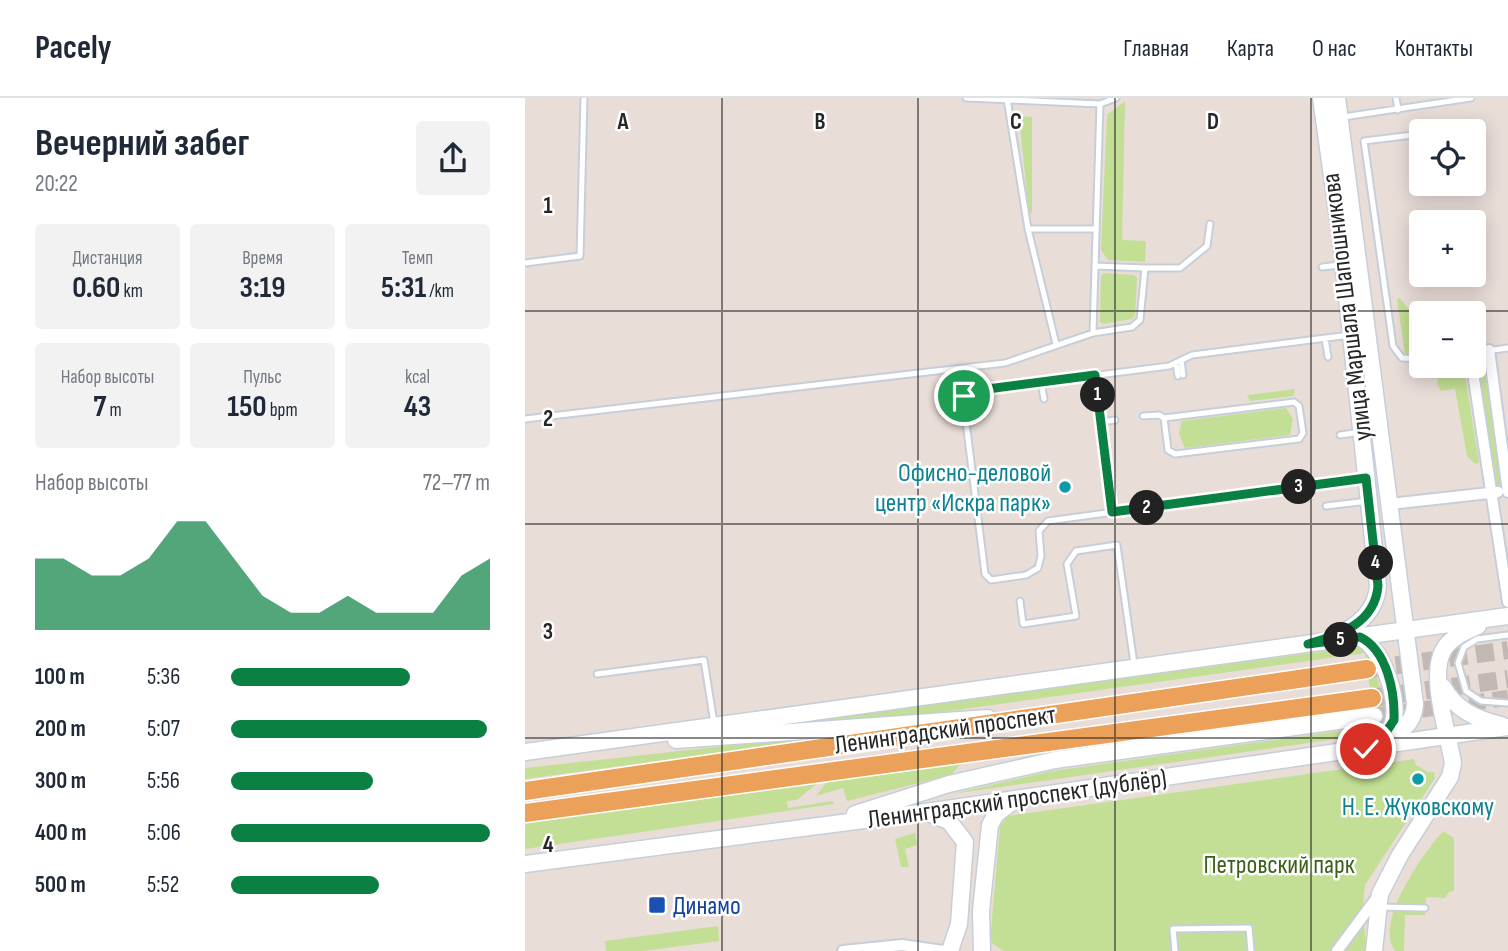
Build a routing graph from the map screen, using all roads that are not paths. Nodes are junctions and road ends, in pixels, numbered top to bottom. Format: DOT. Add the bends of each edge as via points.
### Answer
graph roads {
  1 [pos="584,98"];
  2 [pos="966,98"];
  3 [pos="1116,98"];
  4 [pos="1321,98"];
  5 [pos="1337,98"];
  6 [pos="1396,98"];
  7 [pos="1471,98"];
  8 [pos="1007,99"];
  9 [pos="1100,104"];
  10 [pos="1398,110"];
  11 [pos="1339,117"];
  12 [pos="1409,135"];
  13 [pos="1210,224"];
  14 [pos="1028,229"];
  15 [pos="1096,229"];
  16 [pos="525,263"];
  17 [pos="1343,264"];
  18 [pos="1095,266"];
  19 [pos="1322,267"];
  20 [pos="1145,268"];
  21 [pos="1093,333"];
  22 [pos="1350,335"];
  23 [pos="1325,338"];
  24 [pos="1056,344"];
  25 [pos="1508,348"];
  26 [pos="1486,350"];
  27 [pos="1489,350"];
  28 [pos="1328,357"];
  29 [pos="1409,358"];
  30 [pos="1179,362"];
  31 [pos="1095,375"];
  32 [pos="1181,375"];
  33 [pos="1474,378"];
  34 [pos="1041,382"];
  35 [pos="1044,399"];
  36 [pos="1143,416"];
  37 [pos="1164,418"];
  38 [pos="525,419"];
  39 [pos="1115,420"];
  40 [pos="1101,422"];
  41 [pos="1361,432"];
  42 [pos="1340,435"];
  43 [pos="1366,478"];
  44 [pos="1508,491"];
  45 [pos="1492,493"];
  46 [pos="1369,501"];
  47 [pos="1390,504"];
  48 [pos="1087,505"];
  49 [pos="1326,506"];
  50 [pos="1112,512"];
  51 [pos="1089,516"];
  52 [pos="1020,601"];
  53 [pos="1508,602"];
  54 [pos="1502,617"];
  55 [pos="1405,631"];
  56 [pos="1508,635"];
  57 [pos="1360,637"];
  58 [pos="1308,644"];
  59 [pos="1134,668"];
  60 [pos="1367,669"];
  61 [pos="597,674"];
  62 [pos="1438,679"];
  63 [pos="1508,703"];
  64 [pos="1373,707"];
  65 [pos="1047,717"];
  66 [pos="715,726"];
  67 [pos="1508,727"];
  68 [pos="1448,736"];
  69 [pos="604,741"];
  70 [pos="1372,746"];
  71 [pos="525,752"];
  72 [pos="525,791"];
  73 [pos="1018,799"];
  74 [pos="926,812"];
  75 [pos="525,813"];
  76 [pos="817,825"];
  77 [pos="525,864"];
  78 [pos="1379,901"];
  79 [pos="1425,908"];
  80 [pos="949,947"];
  81 [pos="981,947"];
  82 [pos="843,951"];
  83 [pos="1175,951"];
  84 [pos="1251,951"];
  85 [pos="1338,951"];
  86 [pos="1374,951"];
  1 -- 16 [label="lane" via="580,256"];
  2 -- 8 [label="lane"];
  3 -- 9 [label="lane"];
  4 -- 17 [label="main road, улица Маршала Шапошникова"];
  5 -- 11 [label="main road, улица Маршала Шапошникова"];
  6 -- 10 [label="lane"];
  7 -- 10 [label="lane"];
  8 -- 9 [label="lane"];
  8 -- 14 [label="lane"];
  9 -- 15 [label="lane"];
  10 -- 11 [label="lane"];
  11 -- 47 [label="main road, улица Маршала Шапошникова"];
  12 -- 29 [label="lane" via="1364,141 1393,346 1402,358"];
  13 -- 20 [label="lane" via="1207,246 1180,268"];
  14 -- 15 [label="lane"];
  14 -- 24 [label="lane"];
  15 -- 18 [label="lane"];
  17 -- 19 [label="lane"];
  17 -- 22 [label="main road, улица Маршала Шапошникова"];
  18 -- 20 [label="lane"];
  18 -- 21 [label="lane"];
  20 -- 21 [label="lane" via="1140,320 1132,327"];
  21 -- 24 [label="lane"];
  22 -- 23 [label="lane"];
  22 -- 41 [label="main road, улица Маршала Шапошникова"];
  23 -- 28 [label="lane"];
  23 -- 30 [label="lane" via="1192,355"];
  24 -- 38 [label="lane" via="1005,363"];
  25 -- 27 [label="lane"];
  26 -- 27 [label="lane"];
  27 -- 44 [label="street"];
  30 -- 31 [label="lane"];
  30 -- 32 [label="lane"];
  31 -- 34 [label="lane"];
  31 -- 40 [label="lane"];
  33 -- 45 [label="street"];
  34 -- 35 [label="lane"];
  34 -- 51 [label="lane" via="972,391 963,398 985,576 991,580 1031,573 1041,560 1041,525"];
  36 -- 37 [label="lane"];
  37 -- 37 [label="lane" via="1168,450 1173,454 1299,439 1303,433 1299,406 1294,402"];
  39 -- 40 [label="lane"];
  40 -- 50 [label="lane"];
  41 -- 42 [label="lane"];
  41 -- 43 [label="main road, улица Маршала Шапошникова"];
  43 -- 46 [label="main road, улица Маршала Шапошникова"];
  43 -- 50 [label="lane"];
  44 -- 45 [label="street"];
  45 -- 47 [label="street"];
  45 -- 53 [label="street"];
  46 -- 49 [label="lane"];
  46 -- 58 [label="main road, улица Маршала Шапошникова" via="1378,586 1375,601 1353,627"];
  47 -- 55 [label="main road, улица Маршала Шапошникова"];
  48 -- 51 [label="lane"];
  50 -- 51 [label="lane"];
  52 -- 59 [label="lane" via="1024,624 1076,616 1067,564 1076,551 1117,545"];
  54 -- 55 [label="main road"];
  54 -- 62 [label="main road" via="1455,638 1443,649"];
  55 -- 57 [label="main road"];
  55 -- 70 [label="main road, улица Маршала Шапошникова" via="1414,713 1401,732"];
  56 -- 63 [label="lane" via="1477,639 1464,647 1458,663 1467,691 1481,701"];
  57 -- 58 [label="main road"];
  57 -- 70 [label="main road" via="1377,649 1394,709 1389,732"];
  58 -- 59 [label="main road"];
  59 -- 66 [label="main road"];
  60 -- 65 [label="main road, Ленинградский проспект"];
  61 -- 66 [label="lane" via="704,660"];
  62 -- 67 [label="main road" via="1449,699 1465,712"];
  62 -- 68 [label="main road"];
  64 -- 75 [label="main road, Ленинградский проспект"];
  64 -- 76 [label="main road, Ленинградский проспект (дублёр)" via="1055,760 916,794"];
  65 -- 69 [label="main road" via="967,718 715,740"];
  65 -- 72 [label="main road, Ленинградский проспект"];
  66 -- 69 [label="main road"];
  67 -- 68 [label="main road, Ленинградский проспект (дублёр)"];
  68 -- 70 [label="main road, Ленинградский проспект (дублёр)"];
  68 -- 78 [label="main road" via="1453,763 1450,777 1400,855"];
  69 -- 71 [label="main road"];
  70 -- 73 [label="main road, Ленинградский проспект (дублёр)"];
  73 -- 74 [label="main road, Ленинградский проспект (дублёр)"];
  73 -- 81 [label="main road" via="1001,808 990,825"];
  74 -- 76 [label="main road, Ленинградский проспект (дублёр)"];
  74 -- 80 [label="main road" via="949,821 965,842 960,909"];
  76 -- 77 [label="main road, Ленинградский проспект (дублёр)"];
  78 -- 79 [label="lane"];
  78 -- 85 [label="street"];
  78 -- 86 [label="main road"];
  80 -- 81 [label="main road" via="970,935"];
  80 -- 82 [label="street" via="902,945"];
  83 -- 84 [label="lane" via="1173,929 1249,928"];
}
